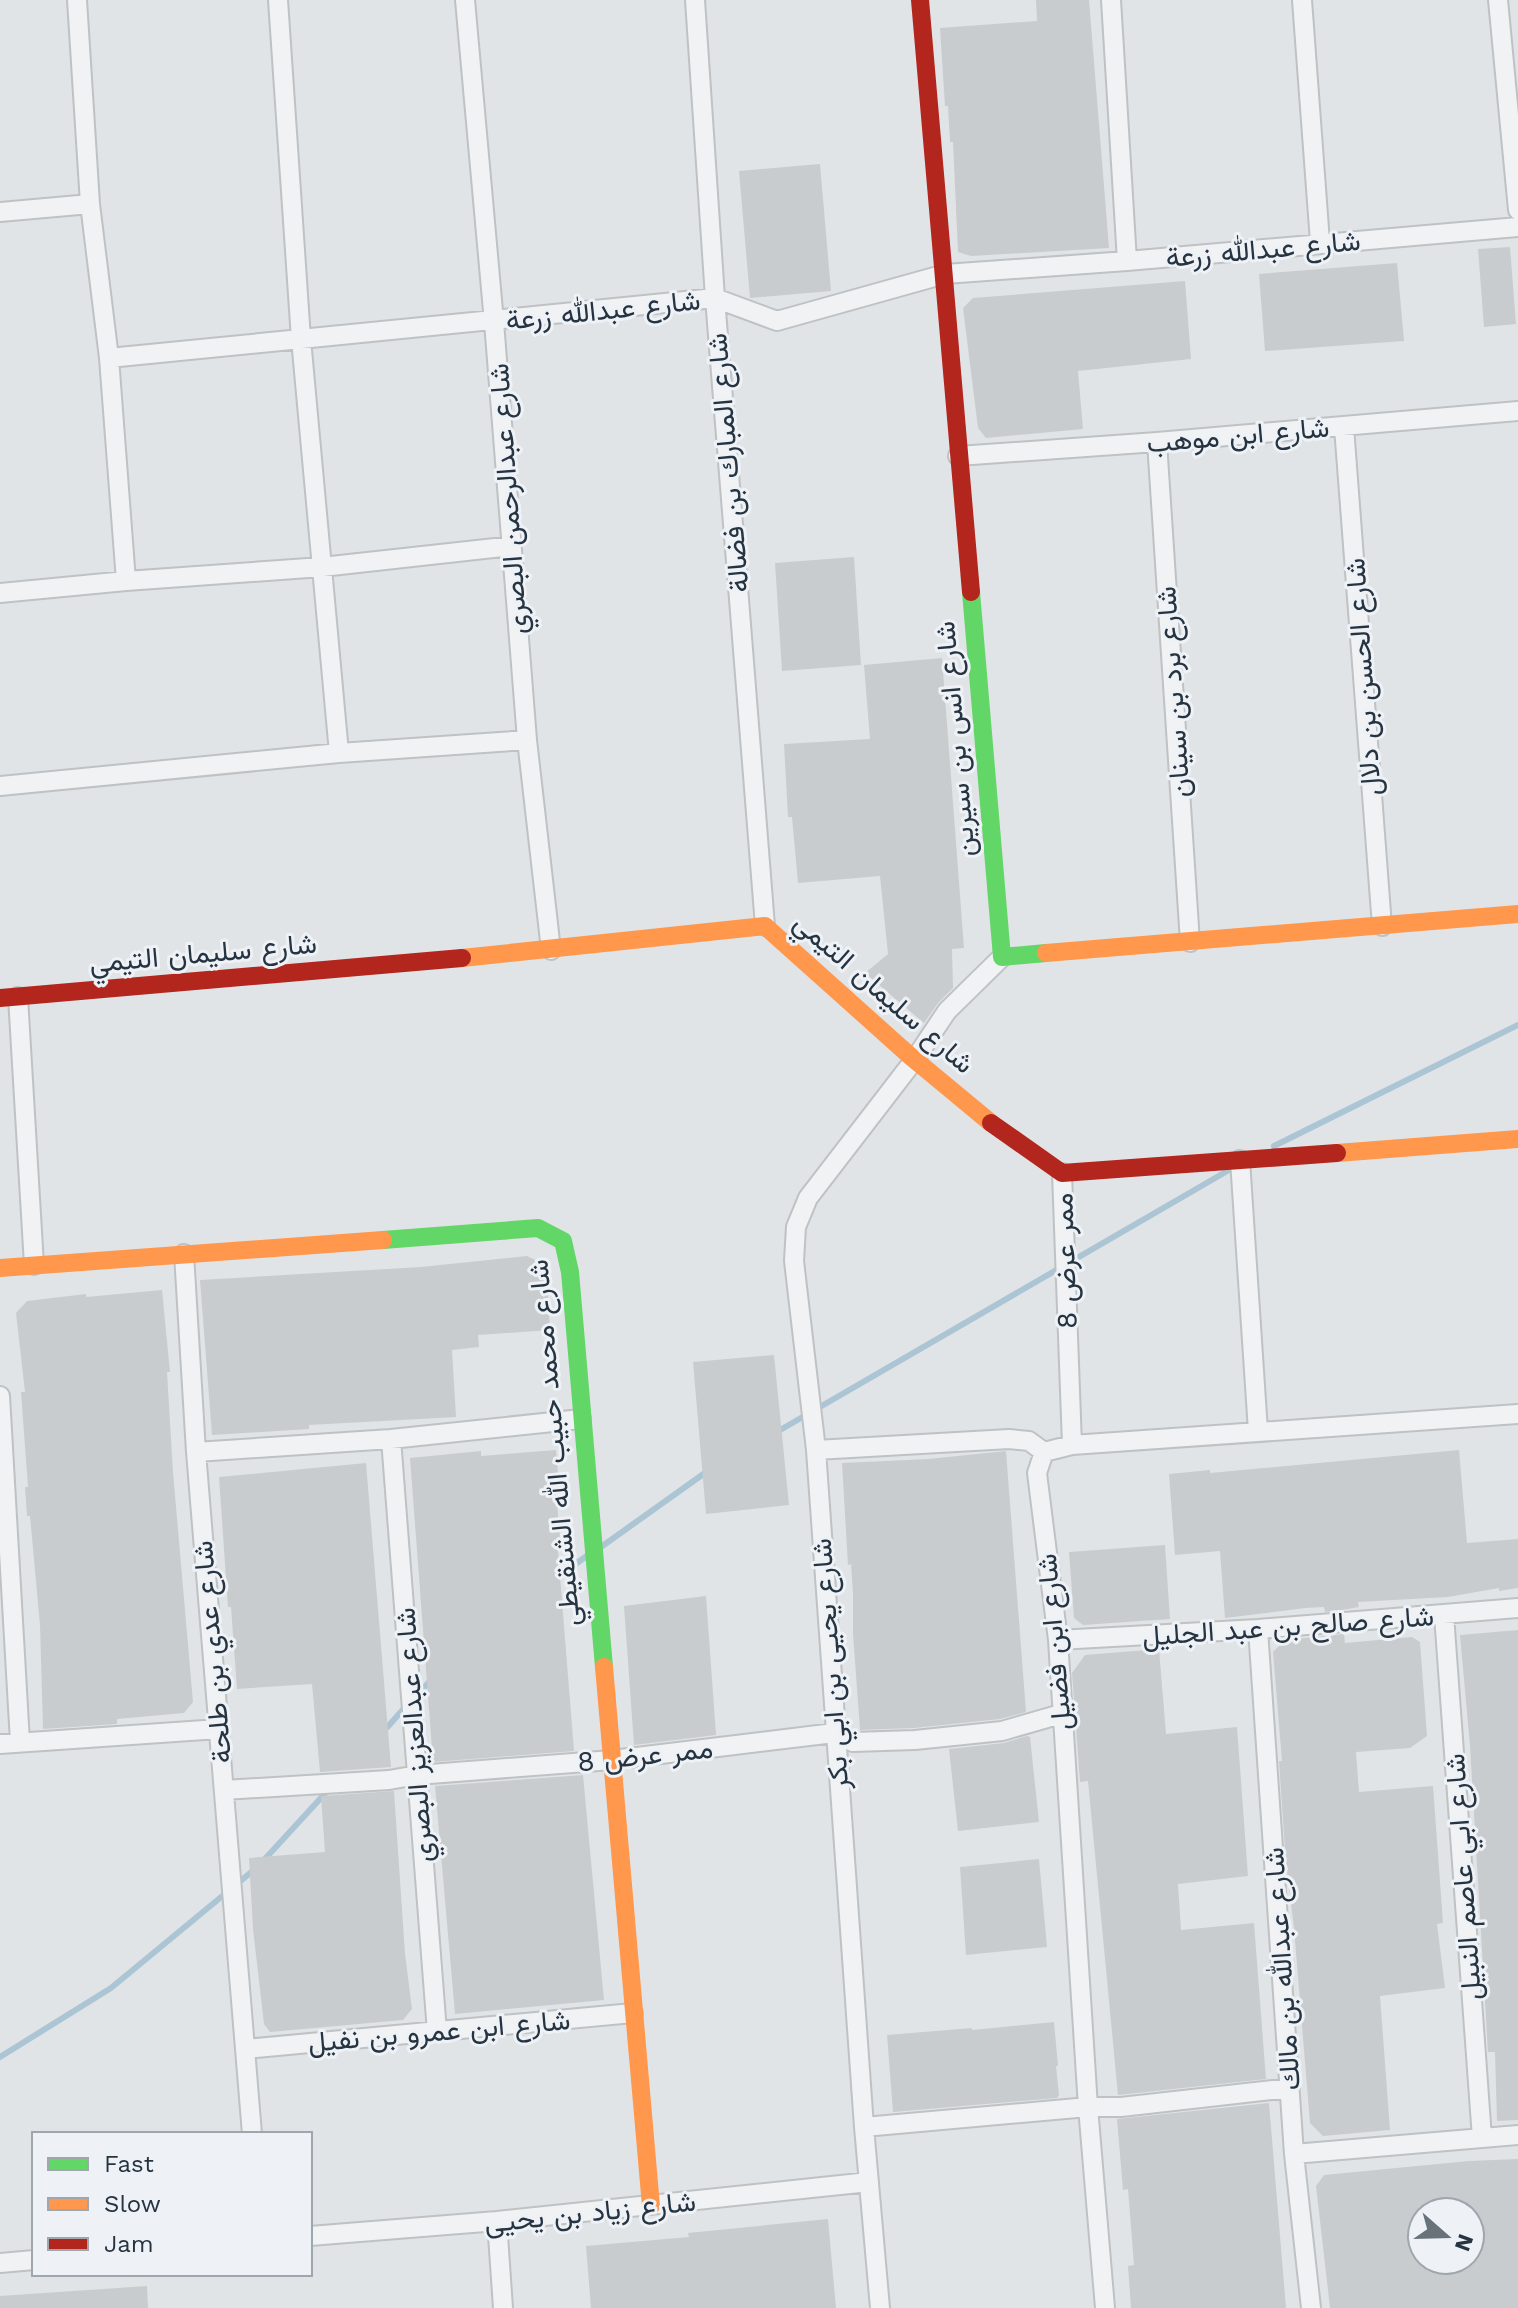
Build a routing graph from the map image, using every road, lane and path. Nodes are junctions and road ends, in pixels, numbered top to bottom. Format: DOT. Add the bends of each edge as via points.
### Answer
graph roads {
  1 [pos="77,0"];
  2 [pos="278,0"];
  3 [pos="465,0"];
  4 [pos="695,0"];
  5 [pos="920,0"];
  6 [pos="1111,0"];
  7 [pos="1302,0"];
  8 [pos="1498,0"];
  9 [pos="90,204"];
  10 [pos="1518,210"];
  11 [pos="0,212"];
  12 [pos="1518,227"];
  13 [pos="1320,242"];
  14 [pos="1127,261"];
  15 [pos="945,274"];
  16 [pos="715,298"];
  17 [pos="494,322"];
  18 [pos="301,339"];
  19 [pos="109,358"];
  20 [pos="1518,411"];
  21 [pos="1344,427"];
  22 [pos="1157,442"];
  23 [pos="958,456"];
  24 [pos="512,546"];
  25 [pos="322,567"];
  26 [pos="126,581"];
  27 [pos="0,593"];
  28 [pos="527,740"];
  29 [pos="339,753"];
  30 [pos="0,786"];
  31 [pos="1518,914"];
  32 [pos="765,926"];
  33 [pos="1382,926"];
  34 [pos="1190,942"];
  35 [pos="551,950"];
  36 [pos="1002,957"];
  37 [pos="9,998"];
  38 [pos="915,1059"];
  39 [pos="1518,1139"];
  40 [pos="1240,1160"];
  41 [pos="1062,1173"];
  42 [pos="184,1254"];
  43 [pos="34,1265"];
  44 [pos="0,1268"];
  45 [pos="0,1396"];
  46 [pos="1518,1414"];
  47 [pos="581,1419"];
  48 [pos="1258,1431"];
  49 [pos="391,1439"];
  50 [pos="1072,1445"];
  51 [pos="816,1450"];
  52 [pos="196,1452"];
  53 [pos="1044,1452"];
  54 [pos="1518,1608"];
  55 [pos="1444,1615"];
  56 [pos="1258,1629"];
  57 [pos="1058,1640"];
  58 [pos="1061,1714"];
  59 [pos="219,1729"];
  60 [pos="834,1733"];
  61 [pos="20,1742"];
  62 [pos="0,1744"];
  63 [pos="612,1760"];
  64 [pos="417,1775"];
  65 [pos="224,1790"];
  66 [pos="633,2013"];
  67 [pos="437,2032"];
  68 [pos="245,2049"];
  69 [pos="1290,2088"];
  70 [pos="1088,2107"];
  71 [pos="864,2127"];
  72 [pos="252,2132"];
  73 [pos="1518,2135"];
  74 [pos="1482,2138"];
  75 [pos="1294,2154"];
  76 [pos="869,2182"];
  77 [pos="651,2206"];
  78 [pos="497,2221"];
  79 [pos="312,2236"];
  80 [pos="32,2260"];
  81 [pos="0,2263"];
  82 [pos="503,2308"];
  83 [pos="880,2308"];
  84 [pos="1105,2308"];
  85 [pos="1311,2308"];
  1 -- 9 [label="street"];
  2 -- 18 [label="street"];
  3 -- 17 [label="street, شارع عبدالرحمن البصري"];
  4 -- 16 [label="street, شارع المبارك بن فضالة"];
  5 -- 15 [label="street, شارع انس بن سيرين"];
  6 -- 14 [label="street"];
  7 -- 13 [label="street"];
  8 -- 10 [label="street"];
  9 -- 11 [label="street"];
  9 -- 19 [label="street"];
  12 -- 13 [label="street, شارع عبدالله زرعة"];
  13 -- 14 [label="street, شارع عبدالله زرعة"];
  14 -- 15 [label="street, شارع عبدالله زرعة"];
  15 -- 16 [label="street, شارع عبدالله زرعة" via="777,321"];
  15 -- 23 [label="street, شارع انس بن سيرين"];
  16 -- 17 [label="street, شارع عبدالله زرعة"];
  16 -- 32 [label="street, شارع المبارك بن فضالة"];
  17 -- 18 [label="street, شارع عبدالله زرعة"];
  17 -- 24 [label="street, شارع عبدالرحمن البصري"];
  18 -- 19 [label="street, شارع عبدالله زرعة"];
  18 -- 25 [label="street"];
  19 -- 26 [label="street"];
  20 -- 21 [label="street, شارع ابن موهب"];
  21 -- 22 [label="street, شارع ابن موهب"];
  21 -- 33 [label="street, شارع الحسن بن دلال"];
  22 -- 23 [label="street, شارع ابن موهب"];
  22 -- 34 [label="street, شارع برد بن سينان"];
  23 -- 36 [label="street, شارع انس بن سيرين"];
  24 -- 25 [label="street"];
  24 -- 28 [label="street, شارع عبدالرحمن البصري"];
  25 -- 26 [label="street"];
  25 -- 29 [label="street"];
  26 -- 27 [label="street"];
  28 -- 29 [label="street"];
  28 -- 35 [label="street, شارع عبدالرحمن البصري"];
  29 -- 30 [label="street"];
  31 -- 33 [label="street"];
  32 -- 35 [label="street, شارع سليمان التيمي"];
  32 -- 38 [label="street, شارع سليمان التيمي"];
  33 -- 34 [label="street"];
  34 -- 36 [label="street"];
  35 -- 37 [label="street, شارع سليمان التيمي"];
  36 -- 38 [label="street, شارع يحيى بن ابي بكر" via="947,1011"];
  37 -- 43 [label="street"];
  38 -- 41 [label="street, شارع سليمان التيمي"];
  38 -- 51 [label="street, شارع يحيى بن ابي بكر" via="808,1198 796,1227 794,1261"];
  39 -- 40 [label="street"];
  40 -- 41 [label="street"];
  40 -- 48 [label="street"];
  41 -- 50 [label="street, ممر عرض 8"];
  42 -- 43 [label="street, شارع محمد حبيب الله الشنقيطي"];
  42 -- 47 [label="street, شارع محمد حبيب الله الشنقيطي" via="538,1228 563,1241 570,1272"];
  42 -- 52 [label="street, شارع عدي بن طلحة"];
  43 -- 44 [label="street, شارع محمد حبيب الله الشنقيطي"];
  45 -- 61 [label="street"];
  46 -- 48 [label="street"];
  47 -- 49 [label="street"];
  47 -- 63 [label="street, شارع محمد حبيب الله الشنقيطي"];
  48 -- 50 [label="street"];
  49 -- 52 [label="street"];
  49 -- 64 [label="street, شارع عبدالعزيز البصري"];
  50 -- 53 [label="street"];
  51 -- 53 [label="street" via="1009,1439 1029,1441"];
  51 -- 60 [label="street, شارع يحيى بن ابي بكر"];
  52 -- 59 [label="street, شارع عدي بن طلحة"];
  53 -- 57 [label="street, شارع ابن فضيل" via="1037,1473"];
  54 -- 55 [label="street, شارع صالح بن عبد الجليل"];
  55 -- 56 [label="street, شارع صالح بن عبد الجليل"];
  55 -- 74 [label="street, شارع ابي عاصم النبيل"];
  56 -- 57 [label="street, شارع صالح بن عبد الجليل"];
  56 -- 69 [label="street, شارع عبدالله بن مالك"];
  57 -- 58 [label="street, شارع ابن فضيل"];
  58 -- 60 [label="street, ممر عرض 8" via="1002,1731 915,1740 853,1742"];
  58 -- 70 [label="street, شارع ابن فضيل"];
  59 -- 61 [label="street"];
  59 -- 65 [label="street, شارع عدي بن طلحة"];
  60 -- 63 [label="street, ممر عرض 8"];
  60 -- 71 [label="street, شارع يحيى بن ابي بكر"];
  61 -- 62 [label="street"];
  63 -- 64 [label="street, ممر عرض 8"];
  63 -- 66 [label="street, شارع محمد حبيب الله الشنقيطي"];
  64 -- 65 [label="street, ممر عرض 8"];
  64 -- 67 [label="street, شارع عبدالعزيز البصري"];
  65 -- 68 [label="street, شارع عدي بن طلحة"];
  66 -- 67 [label="street, شارع ابن عمرو بن نفيل"];
  66 -- 77 [label="street, شارع محمد حبيب الله الشنقيطي"];
  67 -- 68 [label="street, شارع ابن عمرو بن نفيل"];
  68 -- 72 [label="street, شارع عدي بن طلحة"];
  69 -- 70 [label="street"];
  69 -- 75 [label="street, شارع عبدالله بن مالك"];
  70 -- 71 [label="street"];
  70 -- 84 [label="street, شارع ابن فضيل"];
  71 -- 76 [label="street, شارع يحيى بن ابي بكر"];
  73 -- 74 [label="street"];
  74 -- 75 [label="street"];
  75 -- 85 [label="street, شارع عبدالله بن مالك"];
  76 -- 77 [label="street, شارع زياد بن يحيى"];
  76 -- 83 [label="street, شارع يحيى بن ابي بكر"];
  77 -- 78 [label="street, شارع زياد بن يحيى"];
  78 -- 79 [label="street, شارع زياد بن يحيى"];
  78 -- 82 [label="street"];
  80 -- 81 [label="street"];
}
